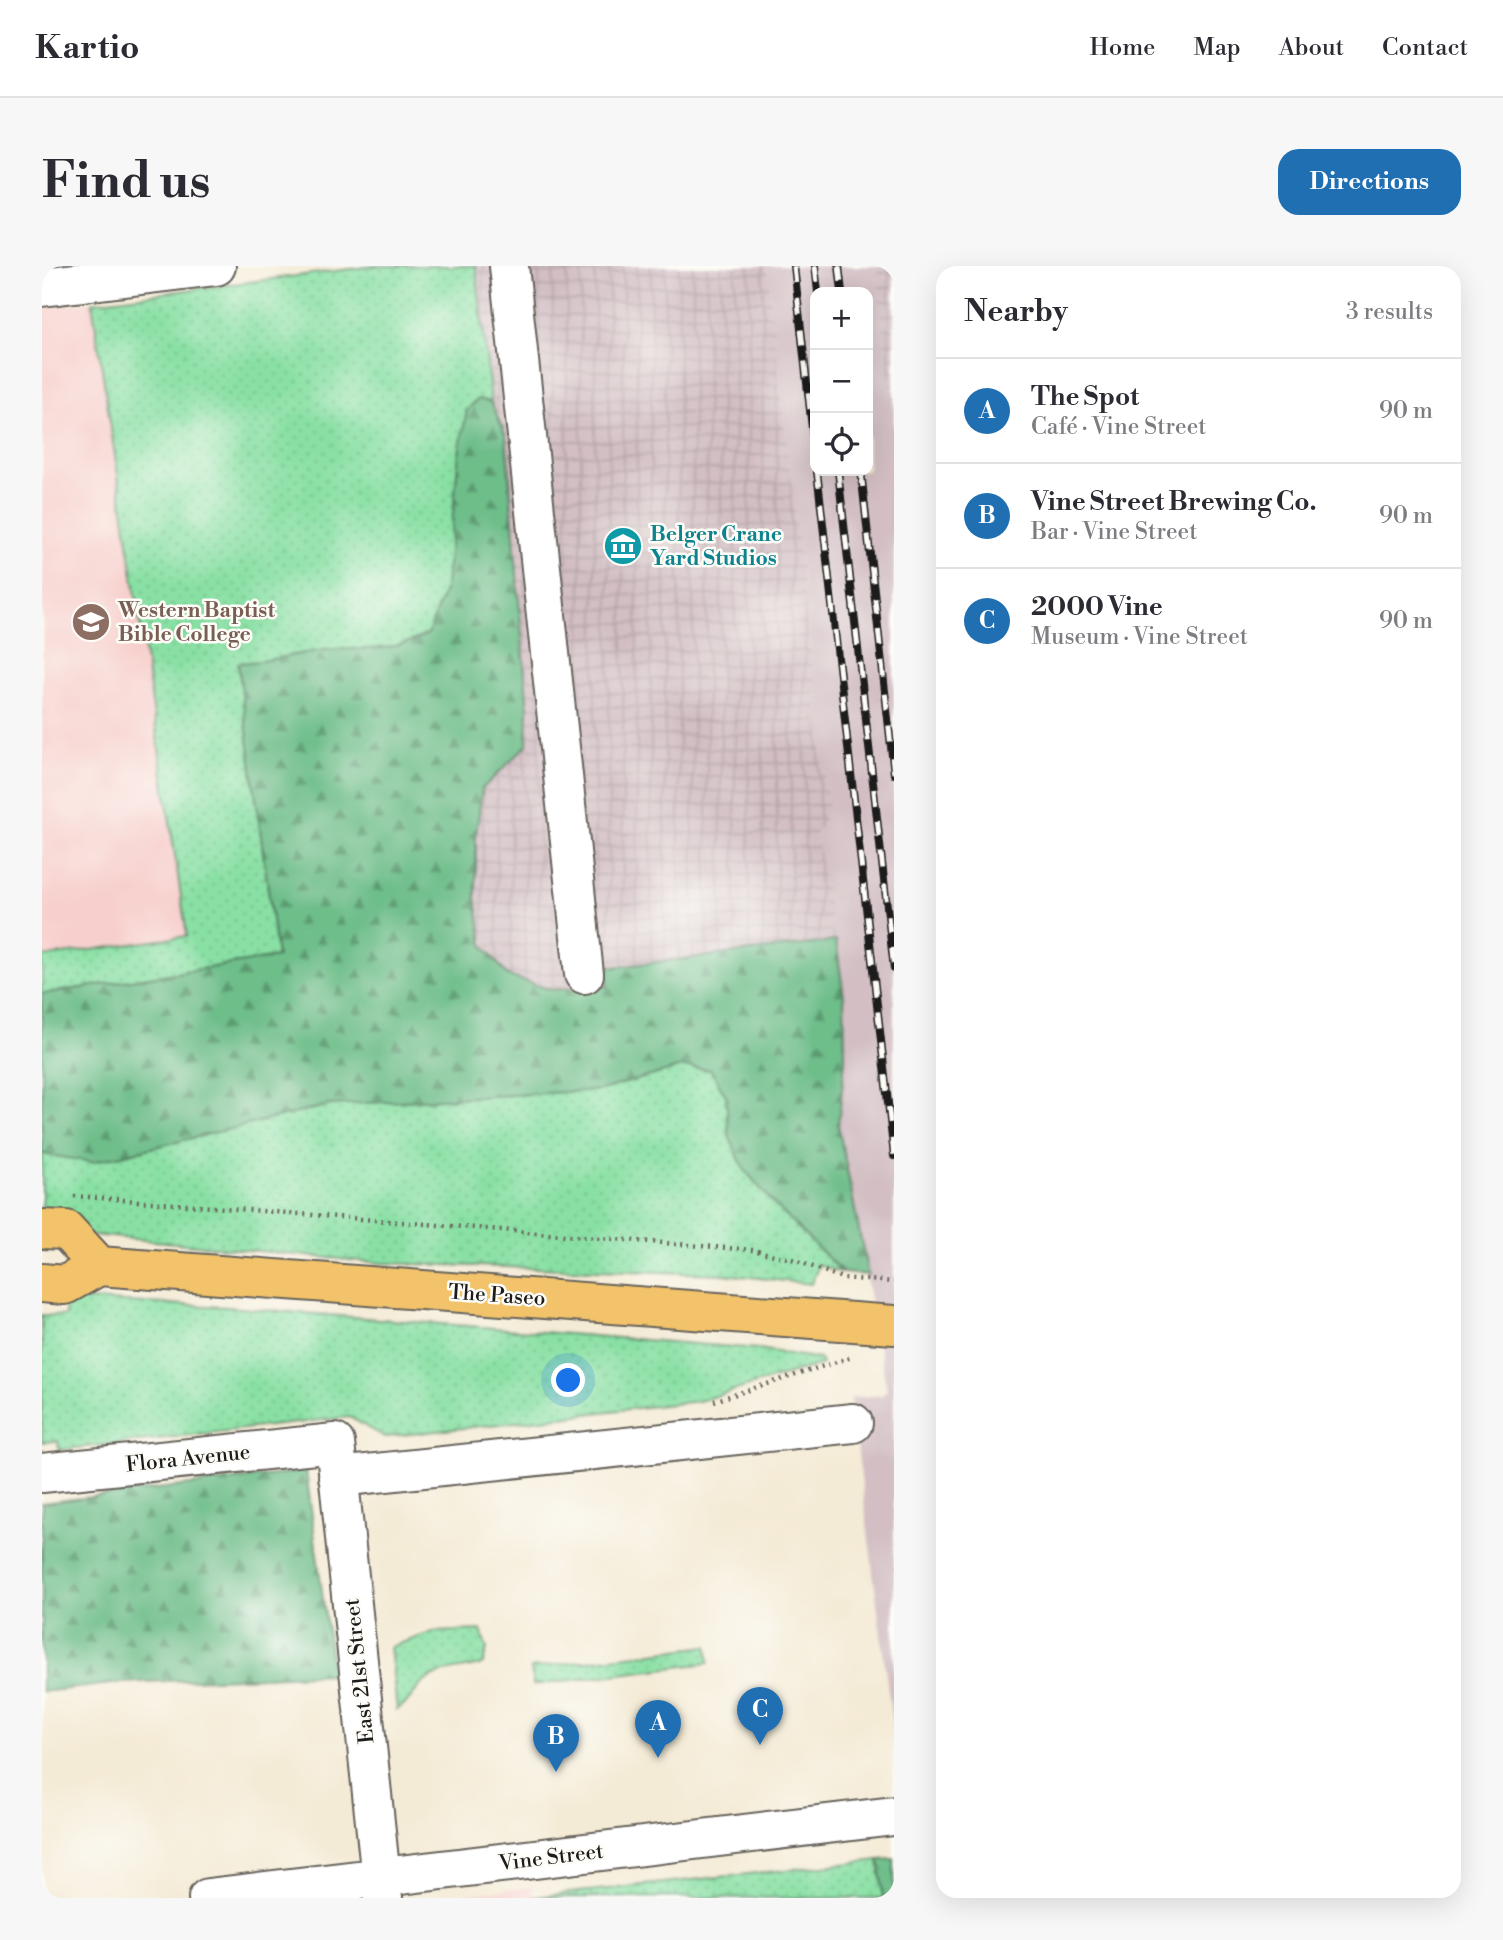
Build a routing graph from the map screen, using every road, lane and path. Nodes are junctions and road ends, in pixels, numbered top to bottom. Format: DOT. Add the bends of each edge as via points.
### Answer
graph roads {
  1 [pos="509,266"];
  2 [pos="203,267"];
  3 [pos="42,287"];
  4 [pos="584,974"];
  5 [pos="66,1195"];
  6 [pos="42,1228"];
  7 [pos="99,1266"];
  8 [pos="894,1282"];
  9 [pos="42,1283"];
  10 [pos="894,1325"];
  11 [pos="850,1339"];
  12 [pos="701,1406"];
  13 [pos="853,1423"];
  14 [pos="337,1460"];
  15 [pos="42,1473"];
  16 [pos="894,1816"];
  17 [pos="382,1888"];
  18 [pos="208,1898"];
  1 -- 4 [label="street"];
  2 -- 3 [label="street"];
  5 -- 8 [label="path" via="752,1250 842,1278"];
  6 -- 7 [label="main road" via="66,1230"];
  7 -- 9 [label="main road" via="65,1285"];
  7 -- 11 [label="main road, The Paseo"];
  10 -- 11 [label="main road, The Paseo"];
  11 -- 12 [label="path"];
  13 -- 14 [label="street, Flora Avenue" via="732,1447"];
  14 -- 15 [label="street, Flora Avenue"];
  14 -- 17 [label="street, East 21st Street"];
  16 -- 17 [label="street, Vine Street"];
  17 -- 18 [label="street, Vine Street"];
}
